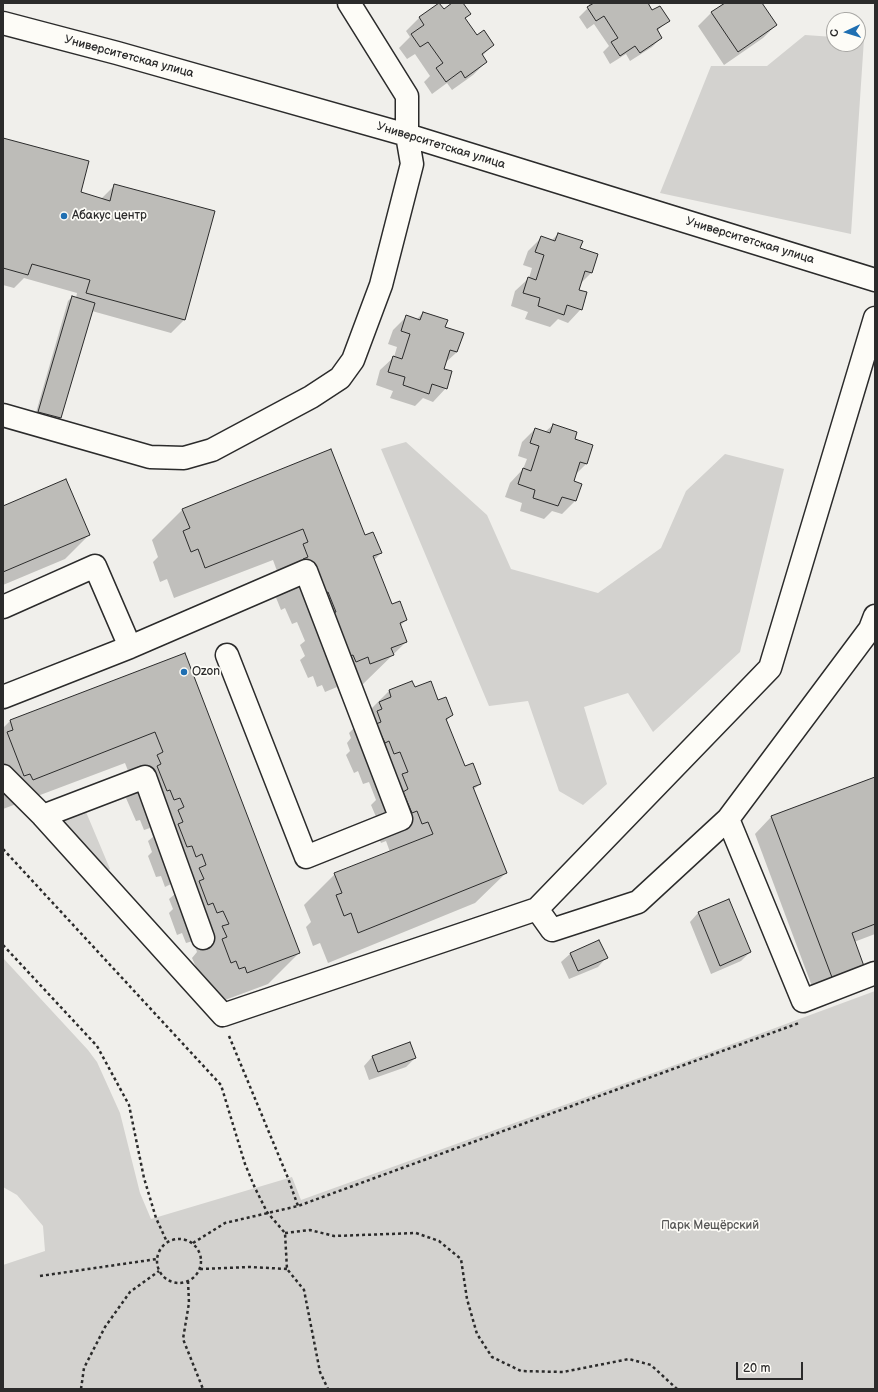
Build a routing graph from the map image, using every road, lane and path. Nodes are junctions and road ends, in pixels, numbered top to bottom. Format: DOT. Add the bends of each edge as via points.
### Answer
graph roads {
  1 [pos="349,3"];
  2 [pos="3,23"];
  3 [pos="407,135"];
  4 [pos="875,280"];
  5 [pos="875,318"];
  6 [pos="3,415"];
  7 [pos="3,608"];
  8 [pos="875,616"];
  9 [pos="130,647"];
  10 [pos="227,655"];
  11 [pos="3,697"];
  12 [pos="3,776"];
  13 [pos="43,816"];
  14 [pos="728,819"];
  15 [pos="3,849"];
  16 [pos="537,910"];
  17 [pos="203,938"];
  18 [pos="3,945"];
  19 [pos="875,973"];
  20 [pos="800,1023"];
  21 [pos="227,1031"];
  22 [pos="298,1206"];
  23 [pos="268,1212"];
  24 [pos="285,1234"];
  25 [pos="167,1242"];
  26 [pos="194,1244"];
  27 [pos="157,1259"];
  28 [pos="200,1269"];
  29 [pos="287,1269"];
  30 [pos="159,1271"];
  31 [pos="40,1276"];
  32 [pos="188,1281"];
  33 [pos="81,1389"];
  34 [pos="203,1389"];
  35 [pos="328,1389"];
  36 [pos="677,1389"];
  1 -- 3 [label="street" via="407,96"];
  2 -- 3 [label="street, Университетская улица"];
  3 -- 4 [label="street, Университетская улица"];
  3 -- 6 [label="street" via="412,164 383,277 353,360 340,378 311,397 212,450 184,458 150,458"];
  5 -- 16 [label="street" via="770,668"];
  7 -- 9 [label="street" via="95,566"];
  8 -- 14 [label="street" via="870,629"];
  9 -- 10 [label="street" via="306,571 401,819 306,857"];
  9 -- 11 [label="street"];
  12 -- 13 [label="street"];
  13 -- 16 [label="street" via="223,1015"];
  13 -- 17 [label="street" via="145,777"];
  14 -- 16 [label="street" via="638,902 552,930"];
  14 -- 19 [label="street" via="803,1001"];
  15 -- 23 [label="path" via="221,1085 245,1164 254,1188"];
  18 -- 25 [label="path" via="97,1046 126,1098 144,1178 156,1218"];
  20 -- 22 [label="path"];
  21 -- 22 [label="path"];
  22 -- 23 [label="path"];
  23 -- 24 [label="path"];
  23 -- 26 [label="path" via="225,1223"];
  24 -- 29 [label="path"];
  24 -- 36 [label="path" via="310,1230 334,1236 416,1233 439,1241 461,1259 467,1299 477,1334 492,1357 521,1371 562,1372 629,1359 651,1365"];
  25 -- 26 [label="path" via="184,1239"];
  25 -- 27 [label="path" via="162,1246"];
  26 -- 28 [label="path" via="201,1254"];
  27 -- 30 [label="path"];
  27 -- 31 [label="path"];
  28 -- 29 [label="path"];
  28 -- 32 [label="path" via="196,1276"];
  29 -- 35 [label="path" via="304,1290 320,1372"];
  30 -- 32 [label="path" via="170,1281"];
  30 -- 33 [label="path" via="130,1292 105,1327 84,1368"];
  32 -- 34 [label="path" via="189,1303 183,1339"];
}
